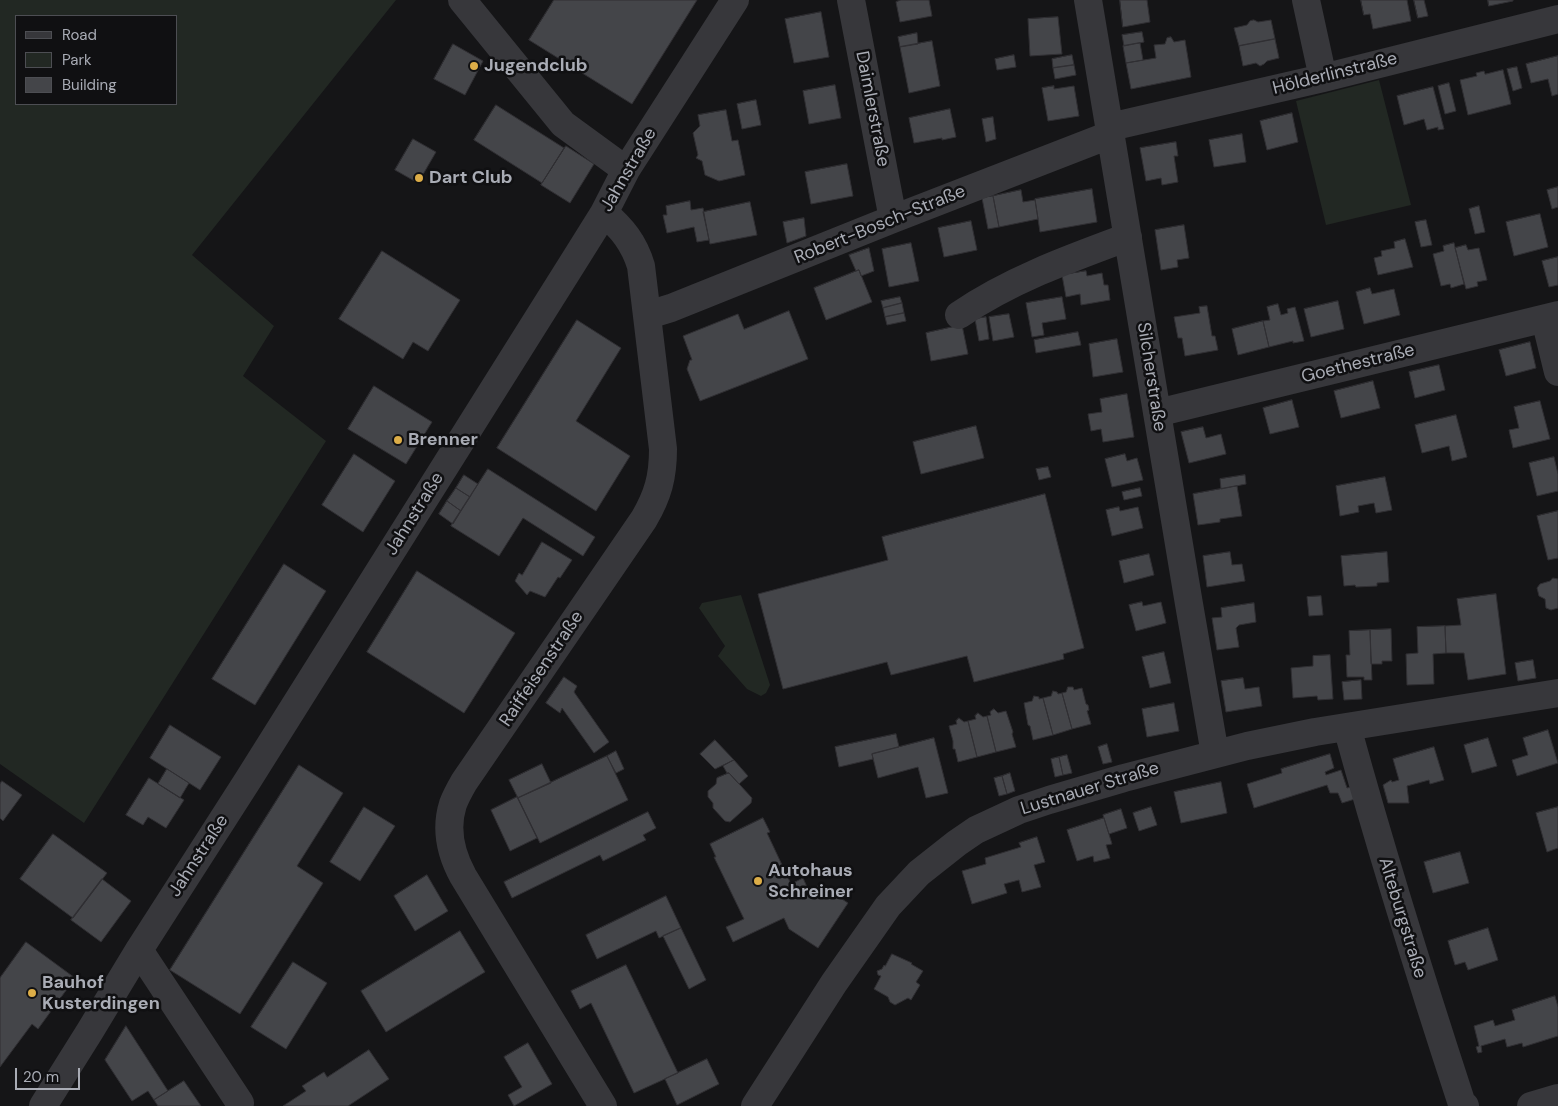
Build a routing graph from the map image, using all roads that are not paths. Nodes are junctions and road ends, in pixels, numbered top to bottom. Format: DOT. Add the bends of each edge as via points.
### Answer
graph roads {
  1 [pos="462,0"];
  2 [pos="735,0"];
  3 [pos="851,0"];
  4 [pos="1088,0"];
  5 [pos="1306,0"];
  6 [pos="1555,13"];
  7 [pos="1323,78"];
  8 [pos="1111,130"];
  9 [pos="626,170"];
  10 [pos="604,213"];
  11 [pos="893,219"];
  12 [pos="1128,237"];
  13 [pos="648,315"];
  14 [pos="959,315"];
  15 [pos="1551,317"];
  16 [pos="1558,372"];
  17 [pos="1157,413"];
  18 [pos="1558,693"];
  19 [pos="1347,727"];
  20 [pos="1215,754"];
  21 [pos="139,950"];
  22 [pos="1558,1098"];
  23 [pos="240,1103"];
  24 [pos="43,1106"];
  25 [pos="603,1106"];
  26 [pos="755,1106"];
  27 [pos="1465,1106"];
  28 [pos="1531,1106"];
  1 -- 9 [label="street" via="563,124"];
  2 -- 9 [label="street, Jahnstraße"];
  3 -- 11 [label="street, Daimlerstraße"];
  4 -- 8 [label="street, Silcherstraße"];
  5 -- 7 [label="street"];
  6 -- 7 [label="street, Hölderlinstraße"];
  7 -- 8 [label="street, Hölderlinstraße"];
  8 -- 11 [label="street, Robert-Bosch-Straße"];
  8 -- 12 [label="street, Silcherstraße"];
  9 -- 10 [label="street, Jahnstraße"];
  10 -- 13 [label="street, Raiffeisenstraße" via="628,236 637,251"];
  10 -- 21 [label="street, Jahnstraße"];
  11 -- 13 [label="street, Robert-Bosch-Straße"];
  12 -- 14 [label="street" via="1032,276 979,301"];
  12 -- 17 [label="street, Silcherstraße"];
  13 -- 25 [label="street, Raiffeisenstraße" via="663,449 663,469 654,502 464,782 453,803 449,822 454,858 463,876"];
  15 -- 16 [label="street"];
  15 -- 17 [label="street, Goethestraße"];
  17 -- 20 [label="street, Silcherstraße"];
  18 -- 19 [label="street, Lustnauer Straße"];
  19 -- 20 [label="street, Lustnauer Straße" via="1280,738"];
  19 -- 27 [label="street, Alteburgstraße" via="1419,972"];
  20 -- 26 [label="street, Lustnauer Straße" via="1049,800 998,819 956,843 910,881 878,919"];
  21 -- 23 [label="street"];
  21 -- 24 [label="street, Jahnstraße"];
  22 -- 28 [label="street"];
}
